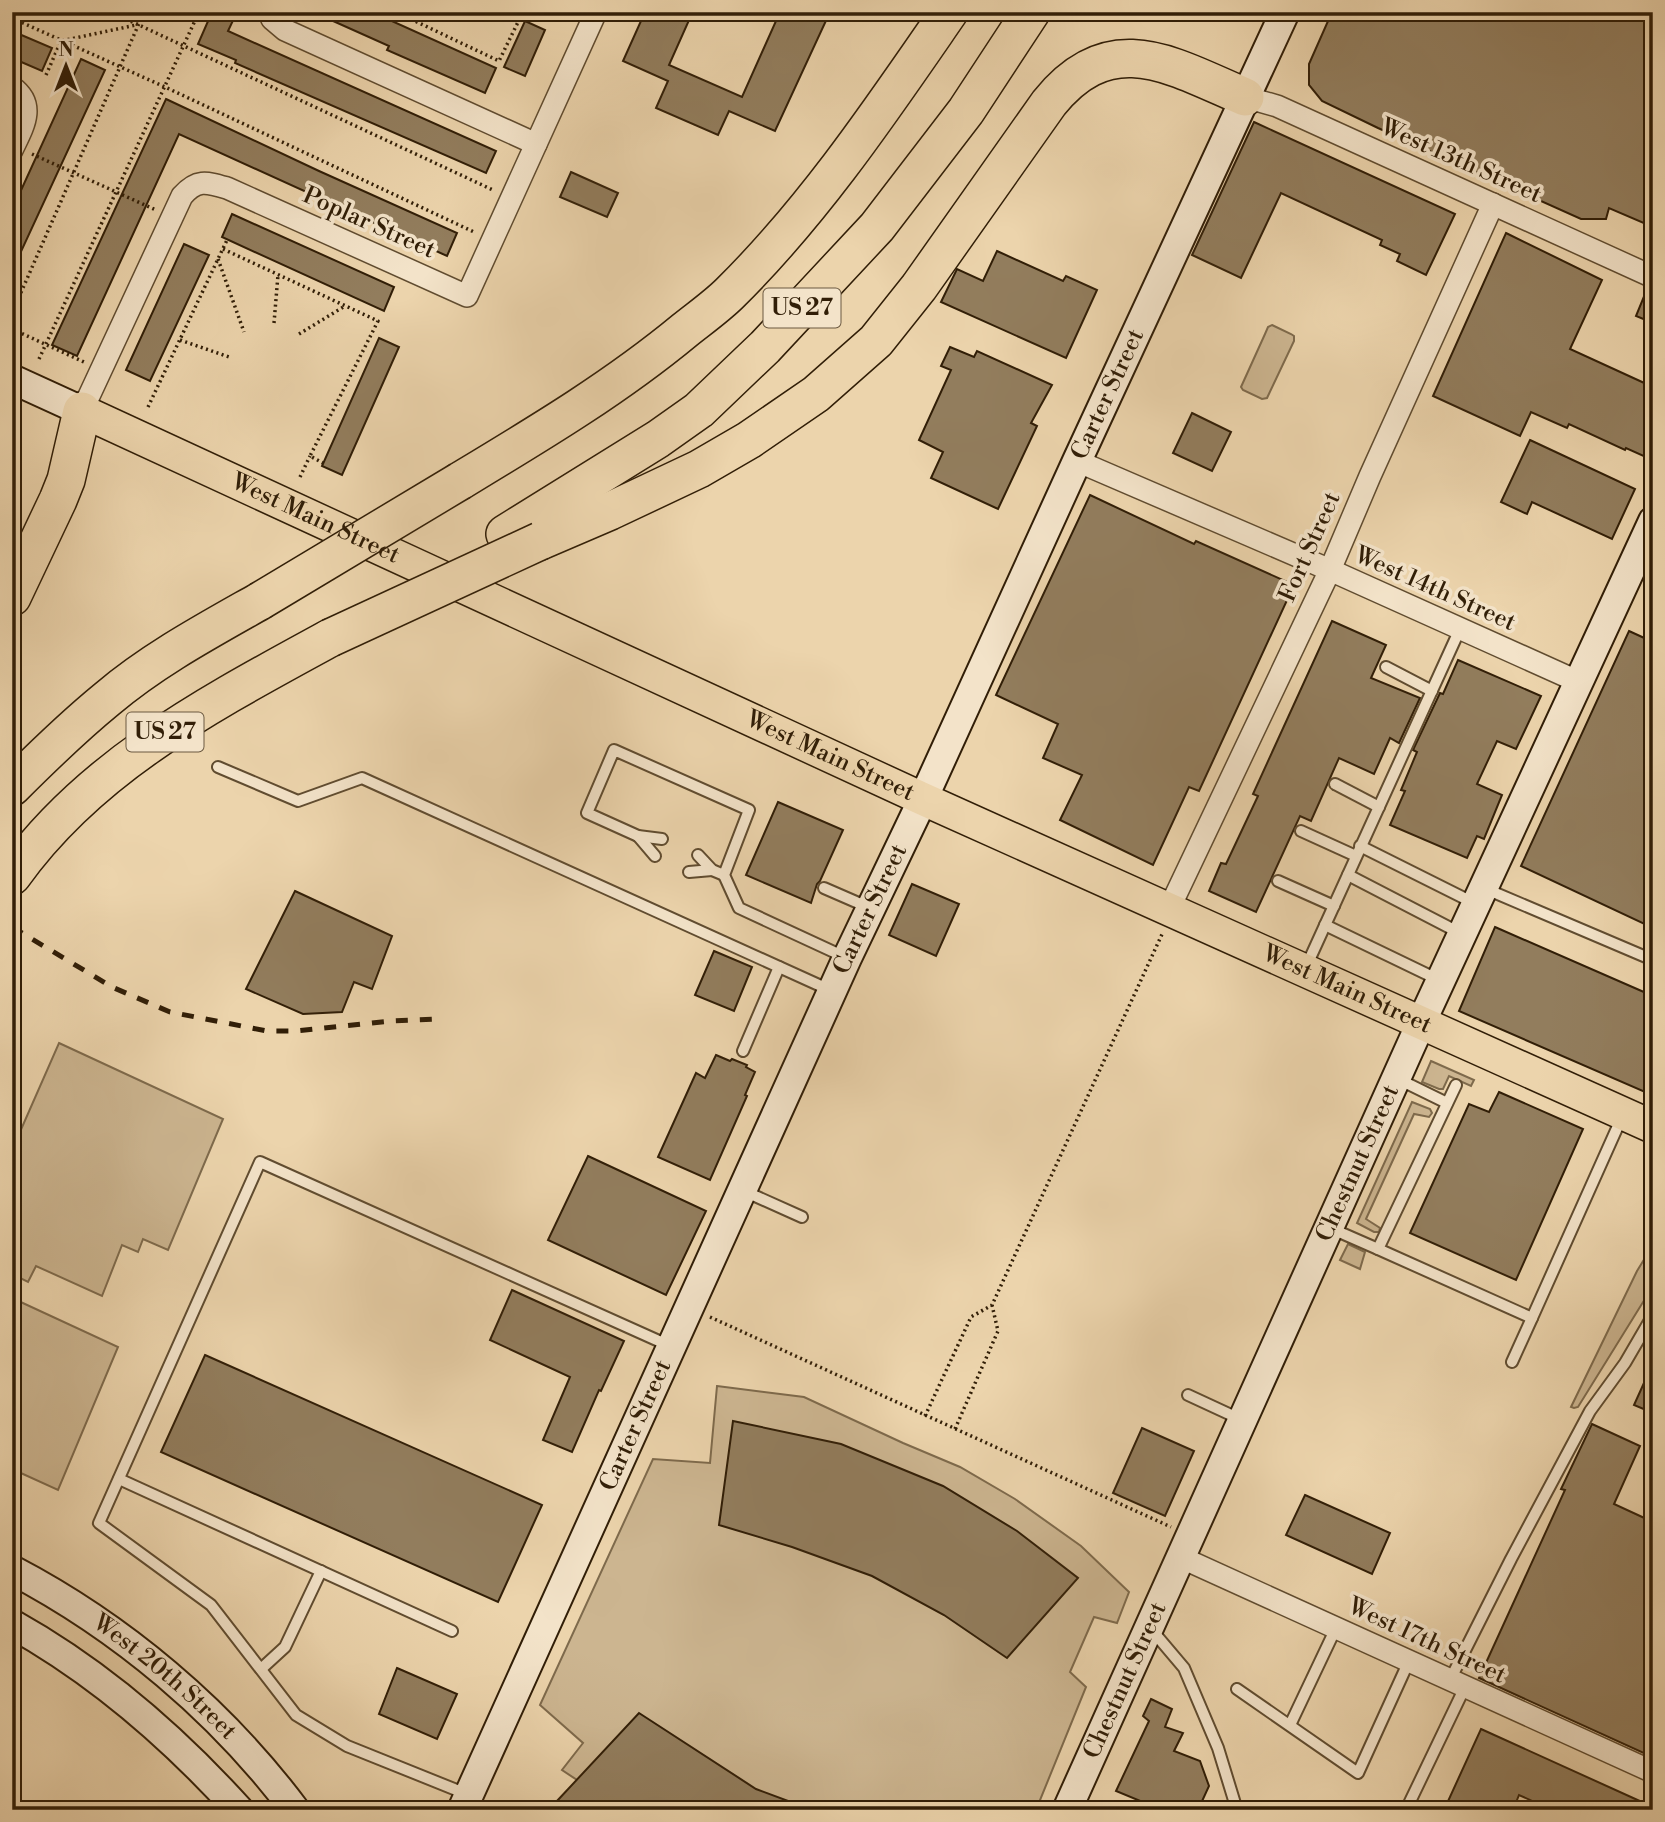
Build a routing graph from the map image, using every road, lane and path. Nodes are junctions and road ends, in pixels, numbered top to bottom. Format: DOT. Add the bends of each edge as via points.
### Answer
graph roads {
  1 [pos="111,12"];
  2 [pos="144,12"];
  3 [pos="199,12"];
  4 [pos="268,12"];
  5 [pos="396,12"];
  6 [pos="508,12"];
  7 [pos="596,12"];
  8 [pos="949,12"];
  9 [pos="1031,12"];
  10 [pos="1285,12"];
  11 [pos="12,18"];
  12 [pos="138,25"];
  13 [pos="61,41"];
  14 [pos="183,46"];
  15 [pos="121,68"];
  16 [pos="46,75"];
  17 [pos="12,87"];
  18 [pos="165,87"];
  19 [pos="1245,97"];
  20 [pos="536,144"];
  21 [pos="13,148"];
  22 [pos="74,174"];
  23 [pos="116,192"];
  24 [pos="511,198"];
  25 [pos="1493,204"];
  26 [pos="172,217"];
  27 [pos="227,240"];
  28 [pos="492,240"];
  29 [pos="223,249"];
  30 [pos="218,259"];
  31 [pos="278,275"];
  32 [pos="1653,277"];
  33 [pos="346,306"];
  34 [pos="12,313"];
  35 [pos="274,323"];
  36 [pos="12,329"];
  37 [pos="244,332"];
  38 [pos="299,334"];
  39 [pos="180,340"];
  40 [pos="46,345"];
  41 [pos="232,358"];
  42 [pos="40,359"];
  43 [pos="101,370"];
  44 [pos="12,379"];
  45 [pos="148,407"];
  46 [pos="82,411"];
  47 [pos="310,456"];
  48 [pos="1077,461"];
  49 [pos="324,463"];
  50 [pos="300,478"];
  51 [pos="1653,521"];
  52 [pos="523,538"];
  53 [pos="1329,570"];
  54 [pos="12,597"];
  55 [pos="1460,629"];
  56 [pos="1386,667"];
  57 [pos="1578,682"];
  58 [pos="1432,691"];
  59 [pos="218,767"];
  60 [pos="1335,784"];
  61 [pos="12,787"];
  62 [pos="923,799"];
  63 [pos="1379,807"];
  64 [pos="1301,831"];
  65 [pos="638,836"];
  66 [pos="662,839"];
  67 [pos="1358,851"];
  68 [pos="698,855"];
  69 [pos="655,856"];
  70 [pos="18,868"];
  71 [pos="712,870"];
  72 [pos="689,872"];
  73 [pos="724,875"];
  74 [pos="1348,875"];
  75 [pos="1278,881"];
  76 [pos="824,888"];
  77 [pos="1479,896"];
  78 [pos="1334,906"];
  79 [pos="870,908"];
  80 [pos="1171,910"];
  81 [pos="1325,925"];
  82 [pos="1462,934"];
  83 [pos="846,958"];
  84 [pos="1653,960"];
  85 [pos="779,967"];
  86 [pos="1304,970"];
  87 [pos="1440,980"];
  88 [pos="832,991"];
  89 [pos="1421,1023"];
  90 [pos="743,1051"];
  91 [pos="1396,1078"];
  92 [pos="1456,1085"];
  93 [pos="1447,1103"];
  94 [pos="1623,1114"];
  95 [pos="1653,1128"];
  96 [pos="742,1190"];
  97 [pos="802,1217"];
  98 [pos="1329,1227"];
  99 [pos="1378,1250"];
  100 [pos="992,1305"];
  101 [pos="689,1308"];
  102 [pos="1653,1315"];
  103 [pos="1532,1318"];
  104 [pos="671,1347"];
  105 [pos="1512,1362"];
  106 [pos="1188,1395"];
  107 [pos="925,1416"];
  108 [pos="1242,1420"];
  109 [pos="955,1429"];
  110 [pos="119,1479"];
  111 [pos="1185,1546"];
  112 [pos="12,1570"];
  113 [pos="321,1571"];
  114 [pos="12,1624"];
  115 [pos="1149,1627"];
  116 [pos="1336,1628"];
  117 [pos="452,1631"];
  118 [pos="1409,1661"];
  119 [pos="261,1669"];
  120 [pos="1457,1683"];
  121 [pos="1237,1689"];
  122 [pos="1290,1725"];
  123 [pos="1653,1772"];
  124 [pos="465,1802"];
  125 [pos="1069,1809"];
  126 [pos="239,1810"];
  127 [pos="295,1810"];
  128 [pos="1237,1810"];
  129 [pos="1406,1810"];
  1 -- 12 [label="path"];
  2 -- 12 [label="path"];
  3 -- 14 [label="path"];
  4 -- 20 [label="street" via="285,30"];
  5 -- 6 [label="path" via="499,61 520,18"];
  7 -- 20 [label="street, Poplar Street"];
  8 -- 61 [label="highway, US 27, bridge" via="845,160 729,294 564,419 177,649 107,698"];
  9 -- 52 [label="highway, US 27" via="966,111 877,227 757,356 699,410"];
  10 -- 19 [label="street, Carter Street"];
  11 -- 13 [label="path"];
  12 -- 13 [label="path"];
  12 -- 14 [label="path"];
  12 -- 15 [label="path"];
  13 -- 15 [label="path"];
  13 -- 16 [label="path"];
  14 -- 18 [label="path"];
  14 -- 24 [label="path"];
  15 -- 18 [label="path"];
  15 -- 22 [label="path"];
  17 -- 21 [label="street" via="24,98 26,112"];
  18 -- 23 [label="path"];
  18 -- 28 [label="path"];
  19 -- 25 [label="street, West 13th Street" via="1278,106"];
  19 -- 48 [label="street, Carter Street"];
  19 -- 52 [label="highway" via="1143,58 1114,60 1084,70 1049,103 876,341 816,394 699,468 610,511"];
  20 -- 24 [label="street, Poplar Street"];
  21 -- 22 [label="path"];
  22 -- 23 [label="path"];
  22 -- 34 [label="path"];
  23 -- 26 [label="path"];
  23 -- 40 [label="path"];
  24 -- 28 [label="street, Poplar Street"];
  25 -- 32 [label="street, West 13th Street"];
  25 -- 53 [label="street, Fort Street"];
  26 -- 28 [label="street, Poplar Street" via="191,186 207,182 467,296"];
  26 -- 43 [label="street, Poplar Street"];
  27 -- 29 [label="path"];
  29 -- 30 [label="path"];
  29 -- 31 [label="path"];
  30 -- 37 [label="path"];
  30 -- 39 [label="path"];
  31 -- 33 [label="path"];
  31 -- 35 [label="path"];
  33 -- 38 [label="path"];
  33 -- 47 [label="path" via="378,321"];
  36 -- 40 [label="path"];
  39 -- 41 [label="path"];
  39 -- 45 [label="path"];
  40 -- 42 [label="path"];
  40 -- 43 [label="path"];
  43 -- 46 [label="street, Poplar Street"];
  44 -- 46 [label="street, West Main Street"];
  46 -- 54 [label="highway" via="66,480"];
  46 -- 62 [label="main road, West Main Street"];
  47 -- 49 [label="path"];
  47 -- 50 [label="path"];
  48 -- 53 [label="street, West 14th Street"];
  48 -- 62 [label="street, Carter Street"];
  51 -- 57 [label="street, Chestnut Street"];
  52 -- 70 [label="highway, US 27, bridge" via="330,638 158,737 85,796"];
  53 -- 55 [label="street, West 14th Street"];
  53 -- 80 [label="street, Fort Street"];
  55 -- 57 [label="street, West 14th Street"];
  55 -- 58 [label="lane"];
  56 -- 58 [label="lane"];
  57 -- 77 [label="street, Chestnut Street"];
  58 -- 63 [label="lane"];
  59 -- 85 [label="lane" via="298,801 362,778"];
  60 -- 63 [label="lane"];
  62 -- 79 [label="street, Carter Street"];
  62 -- 80 [label="main road, West Main Street"];
  63 -- 67 [label="lane"];
  64 -- 67 [label="lane"];
  65 -- 66 [label="lane"];
  65 -- 69 [label="lane"];
  65 -- 73 [label="lane" via="587,813 614,750 749,810"];
  67 -- 74 [label="lane"];
  67 -- 77 [label="lane"];
  68 -- 71 [label="lane"];
  71 -- 72 [label="lane"];
  71 -- 73 [label="lane"];
  73 -- 83 [label="lane" via="739,908"];
  74 -- 78 [label="lane"];
  74 -- 82 [label="lane"];
  75 -- 78 [label="lane"];
  76 -- 79 [label="lane"];
  77 -- 82 [label="street, Chestnut Street"];
  77 -- 84 [label="lane"];
  78 -- 81 [label="lane"];
  79 -- 83 [label="street, Carter Street"];
  80 -- 86 [label="main road, West Main Street"];
  80 -- 100 [label="path"];
  81 -- 86 [label="lane"];
  81 -- 87 [label="lane"];
  82 -- 87 [label="street, Chestnut Street"];
  83 -- 88 [label="street, Carter Street"];
  85 -- 88 [label="lane"];
  85 -- 90 [label="lane"];
  86 -- 89 [label="main road, West Main Street"];
  87 -- 89 [label="street, Chestnut Street"];
  88 -- 96 [label="street, Carter Street"];
  89 -- 91 [label="street, Chestnut Street"];
  89 -- 94 [label="main road, West Main Street"];
  91 -- 93 [label="lane"];
  91 -- 98 [label="street, Chestnut Street"];
  92 -- 93 [label="lane"];
  93 -- 99 [label="lane"];
  94 -- 95 [label="main road, West Main Street"];
  94 -- 103 [label="lane"];
  96 -- 97 [label="lane"];
  96 -- 101 [label="street, Carter Street"];
  98 -- 99 [label="lane"];
  98 -- 108 [label="street, Chestnut Street"];
  99 -- 103 [label="lane"];
  100 -- 107 [label="path" via="971,1317"];
  100 -- 109 [label="path" via="998,1331"];
  101 -- 104 [label="street, Carter Street"];
  101 -- 107 [label="path"];
  102 -- 120 [label="lane" via="1590,1411 1511,1559"];
  103 -- 105 [label="lane"];
  104 -- 110 [label="lane" via="260,1162"];
  104 -- 124 [label="street, Carter Street"];
  106 -- 108 [label="lane"];
  107 -- 109 [label="path"];
  108 -- 111 [label="street, Chestnut Street"];
  109 -- 111 [label="path"];
  110 -- 113 [label="lane"];
  110 -- 119 [label="lane" via="99,1523 211,1605"];
  111 -- 115 [label="street, Chestnut Street"];
  111 -- 116 [label="street, West 17th Street"];
  112 -- 127 [label="street, West 20th Street" via="108,1629 156,1666 219,1723"];
  113 -- 117 [label="lane"];
  113 -- 119 [label="lane" via="285,1647"];
  114 -- 126 [label="street, West 20th Street" via="67,1657 145,1717"];
  115 -- 125 [label="street, Chestnut Street"];
  115 -- 128 [label="lane" via="1184,1668 1218,1748"];
  116 -- 118 [label="street, West 17th Street"];
  116 -- 122 [label="lane"];
  118 -- 120 [label="street, West 17th Street"];
  118 -- 122 [label="lane" via="1358,1773"];
  119 -- 124 [label="lane" via="296,1715 347,1746"];
  120 -- 123 [label="street, West 17th Street"];
  120 -- 129 [label="lane"];
  121 -- 122 [label="lane"];
}
